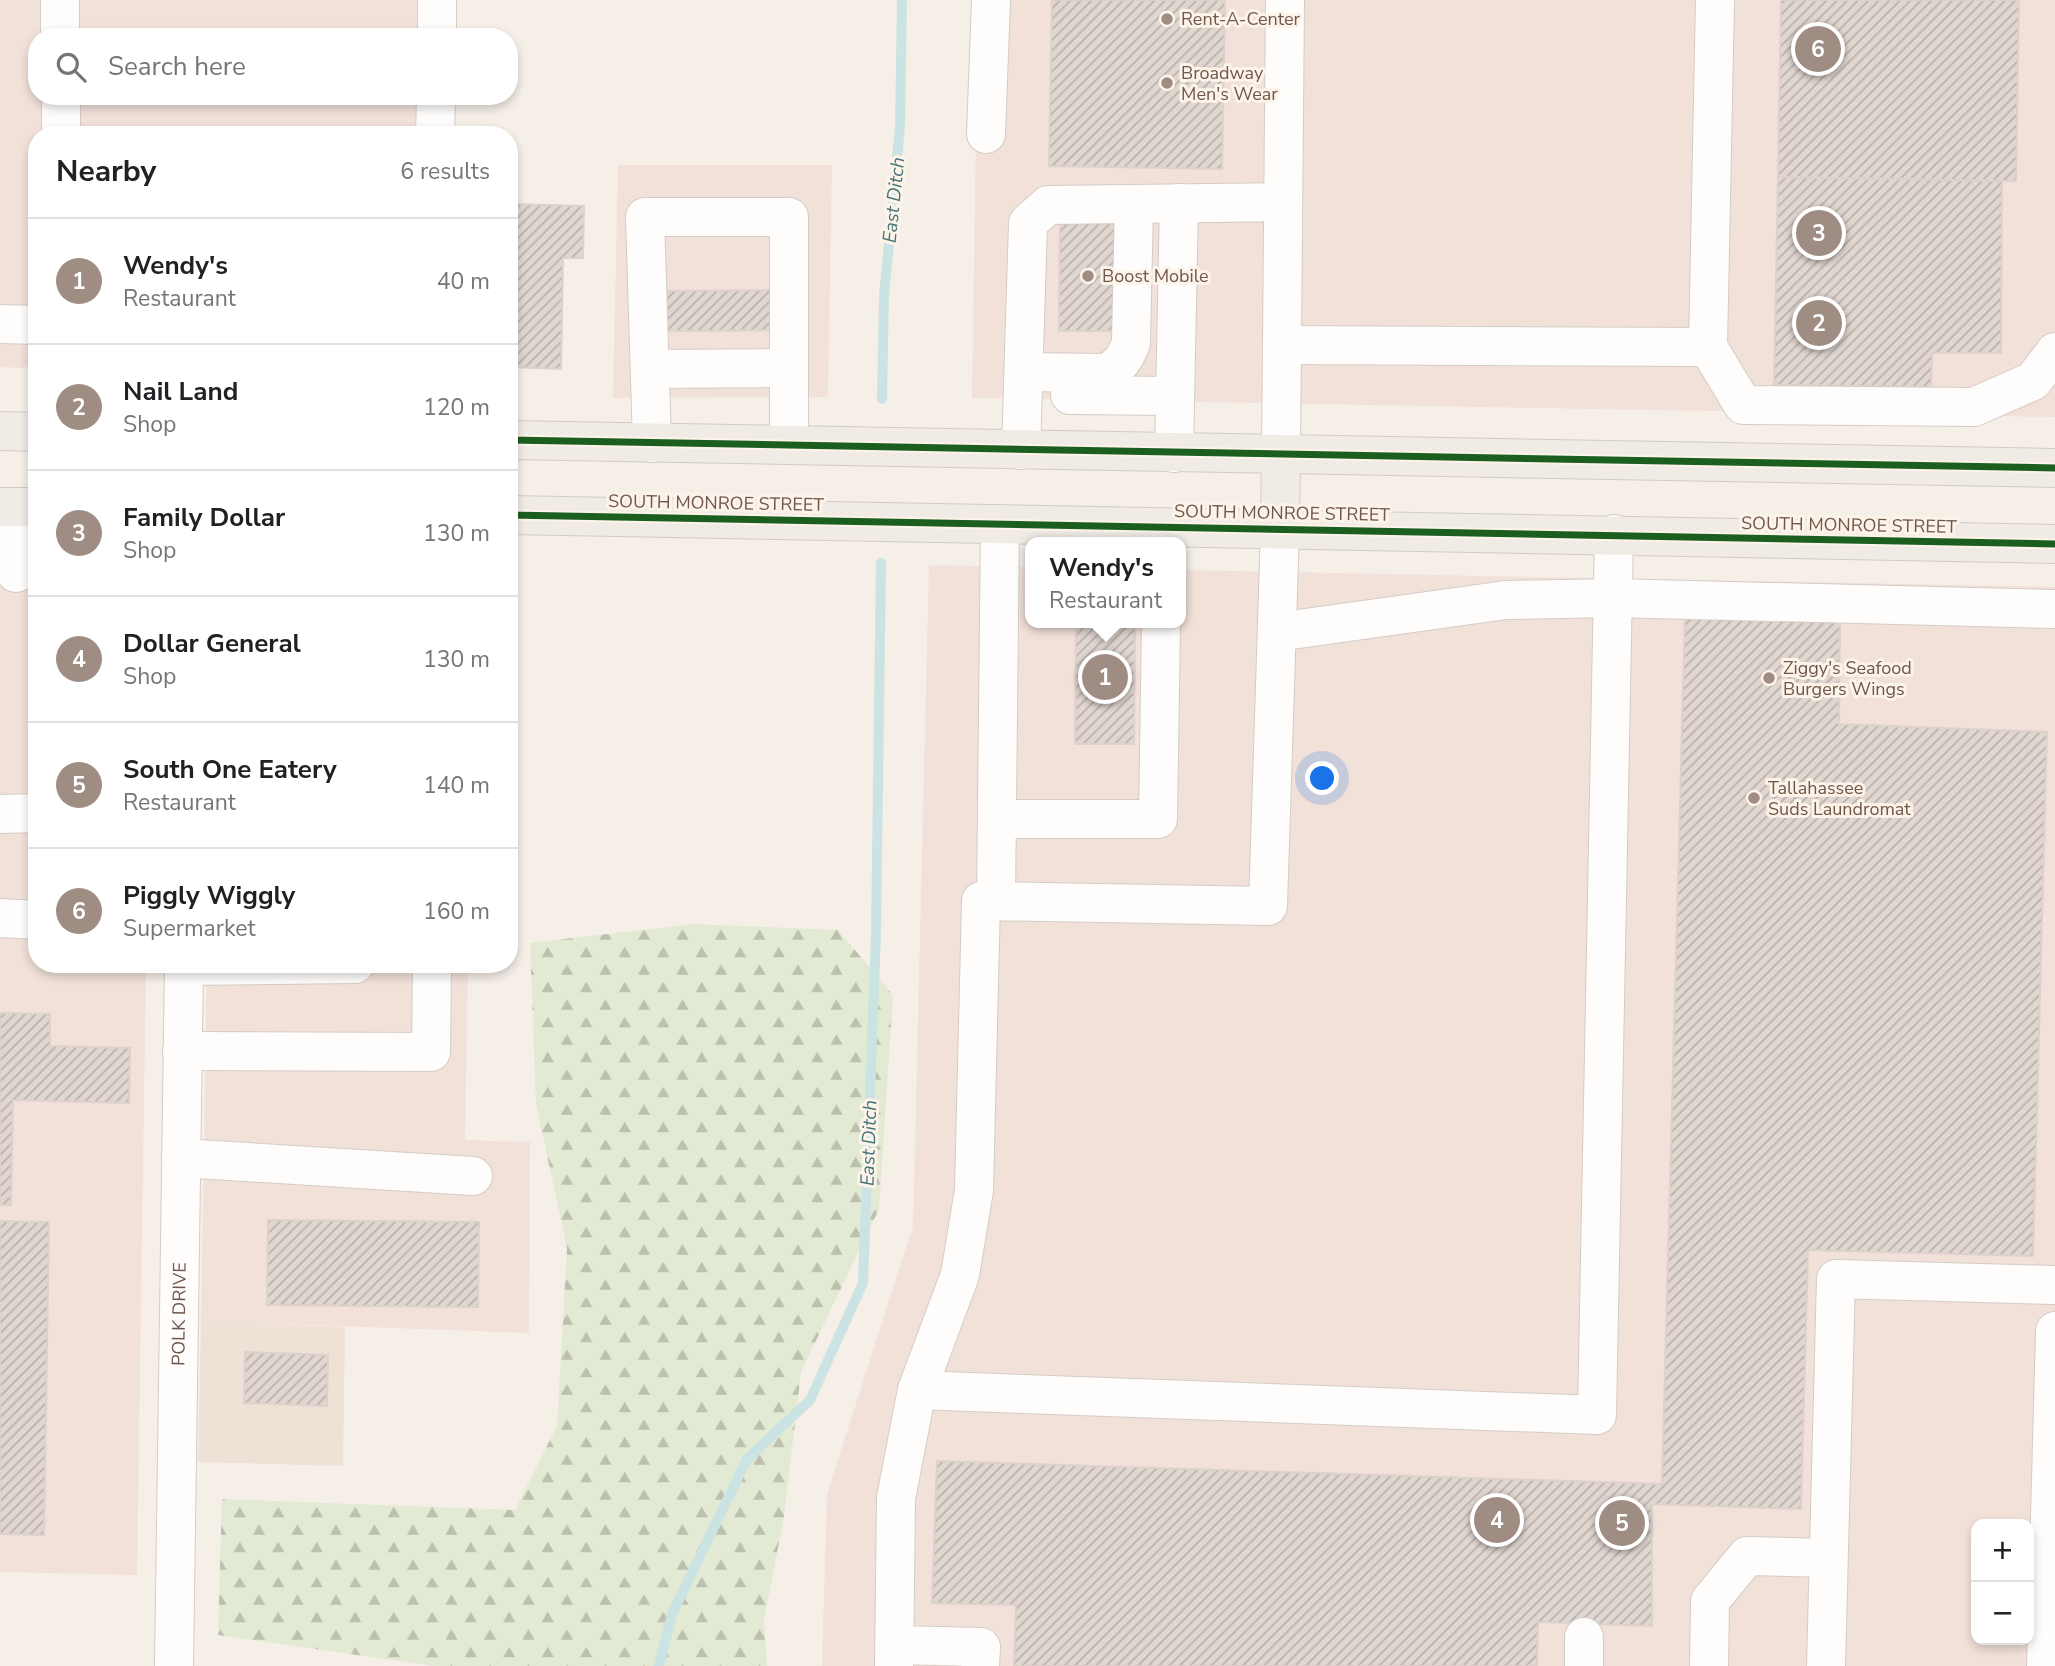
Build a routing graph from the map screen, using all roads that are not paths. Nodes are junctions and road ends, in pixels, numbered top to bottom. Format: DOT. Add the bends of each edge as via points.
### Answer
graph roads {
  1 [pos="60,0"];
  2 [pos="437,0"];
  3 [pos="991,0"];
  4 [pos="1285,0"];
  5 [pos="1714,0"];
  6 [pos="61,28"];
  7 [pos="436,28"];
  8 [pos="61,105"];
  9 [pos="436,105"];
  10 [pos="61,126"];
  11 [pos="435,126"];
  12 [pos="986,134"];
  13 [pos="1283,202"];
  14 [pos="1179,203"];
  15 [pos="1134,204"];
  16 [pos="0,324"];
  17 [pos="28,325"];
  18 [pos="1282,345"];
  19 [pos="1709,347"];
  20 [pos="2055,352"];
  21 [pos="789,368"];
  22 [pos="650,369"];
  23 [pos="1023,384"];
  24 [pos="1175,396"];
  25 [pos="0,431"];
  26 [pos="28,432"];
  27 [pos="518,440"];
  28 [pos="653,443"];
  29 [pos="789,445"];
  30 [pos="1021,450"];
  31 [pos="1174,453"];
  32 [pos="1281,455"];
  33 [pos="2055,468"];
  34 [pos="18,507"];
  35 [pos="518,515"];
  36 [pos="1000,524"];
  37 [pos="1280,529"];
  38 [pos="1161,534"];
  39 [pos="1614,534"];
  40 [pos="2055,544"];
  41 [pos="18,573"];
  42 [pos="1613,598"];
  43 [pos="2055,609"];
  44 [pos="1161,628"];
  45 [pos="1277,632"];
  46 [pos="28,813"];
  47 [pos="0,814"];
  48 [pos="996,819"];
  49 [pos="996,901"];
  50 [pos="0,918"];
  51 [pos="28,920"];
  52 [pos="184,973"];
  53 [pos="432,973"];
  54 [pos="182,1051"];
  55 [pos="181,1158"];
  56 [pos="473,1176"];
  57 [pos="2055,1285"];
  58 [pos="2055,1331"];
  59 [pos="917,1390"];
  60 [pos="1828,1558"];
  61 [pos="895,1656"];
  62 [pos="174,1666"];
  63 [pos="980,1666"];
  64 [pos="1709,1666"];
  65 [pos="1826,1666"];
  66 [pos="2046,1666"];
  1 -- 6 [label="street"];
  2 -- 7 [label="street"];
  3 -- 12 [label="street"];
  4 -- 13 [label="street"];
  5 -- 19 [label="street"];
  8 -- 10 [label="street"];
  9 -- 11 [label="street"];
  13 -- 14 [label="street"];
  13 -- 18 [label="street"];
  14 -- 15 [label="street"];
  14 -- 24 [label="street"];
  15 -- 23 [label="street" via="1127,354 1118,368 1106,373"];
  15 -- 23 [label="street" via="1048,205 1028,223"];
  16 -- 17 [label="street"];
  18 -- 19 [label="street"];
  18 -- 32 [label="street"];
  19 -- 20 [label="street" via="1743,405 1974,407 2033,381"];
  21 -- 22 [label="street"];
  21 -- 22 [label="street" via="789,217 645,217"];
  21 -- 29 [label="street"];
  22 -- 28 [label="street"];
  23 -- 24 [label="street"];
  23 -- 30 [label="street"];
  24 -- 31 [label="street"];
  25 -- 26 [label="main road"];
  27 -- 28 [label="main road"];
  28 -- 29 [label="main road"];
  29 -- 30 [label="main road"];
  30 -- 31 [label="main road"];
  31 -- 32 [label="main road"];
  32 -- 33 [label="main road"];
  32 -- 37 [label="main road"];
  34 -- 41 [label="street"];
  35 -- 36 [label="main road, SOUTH MONROE STREET"];
  36 -- 38 [label="main road, SOUTH MONROE STREET"];
  36 -- 48 [label="street"];
  37 -- 38 [label="main road, SOUTH MONROE STREET"];
  37 -- 39 [label="main road, SOUTH MONROE STREET"];
  37 -- 45 [label="street"];
  39 -- 40 [label="main road, SOUTH MONROE STREET"];
  39 -- 42 [label="street"];
  42 -- 43 [label="street"];
  42 -- 45 [label="street" via="1506,600"];
  42 -- 59 [label="street" via="1597,1415"];
  44 -- 48 [label="street" via="1158,819"];
  45 -- 49 [label="street" via="1268,906"];
  46 -- 47 [label="street"];
  48 -- 49 [label="street"];
  49 -- 59 [label="street" via="981,901 974,1190 960,1275"];
  50 -- 51 [label="street"];
  52 -- 54 [label="street, POLK DRIVE"];
  53 -- 54 [label="street" via="431,1052"];
  54 -- 55 [label="street, POLK DRIVE"];
  55 -- 56 [label="street"];
  55 -- 62 [label="street, POLK DRIVE"];
  57 -- 60 [label="street" via="1836,1279"];
  58 -- 66 [label="street"];
  59 -- 61 [label="street" via="896,1498"];
  60 -- 64 [label="street" via="1746,1556 1710,1601"];
  60 -- 65 [label="street"];
  61 -- 63 [label="street" via="981,1647"];
}
